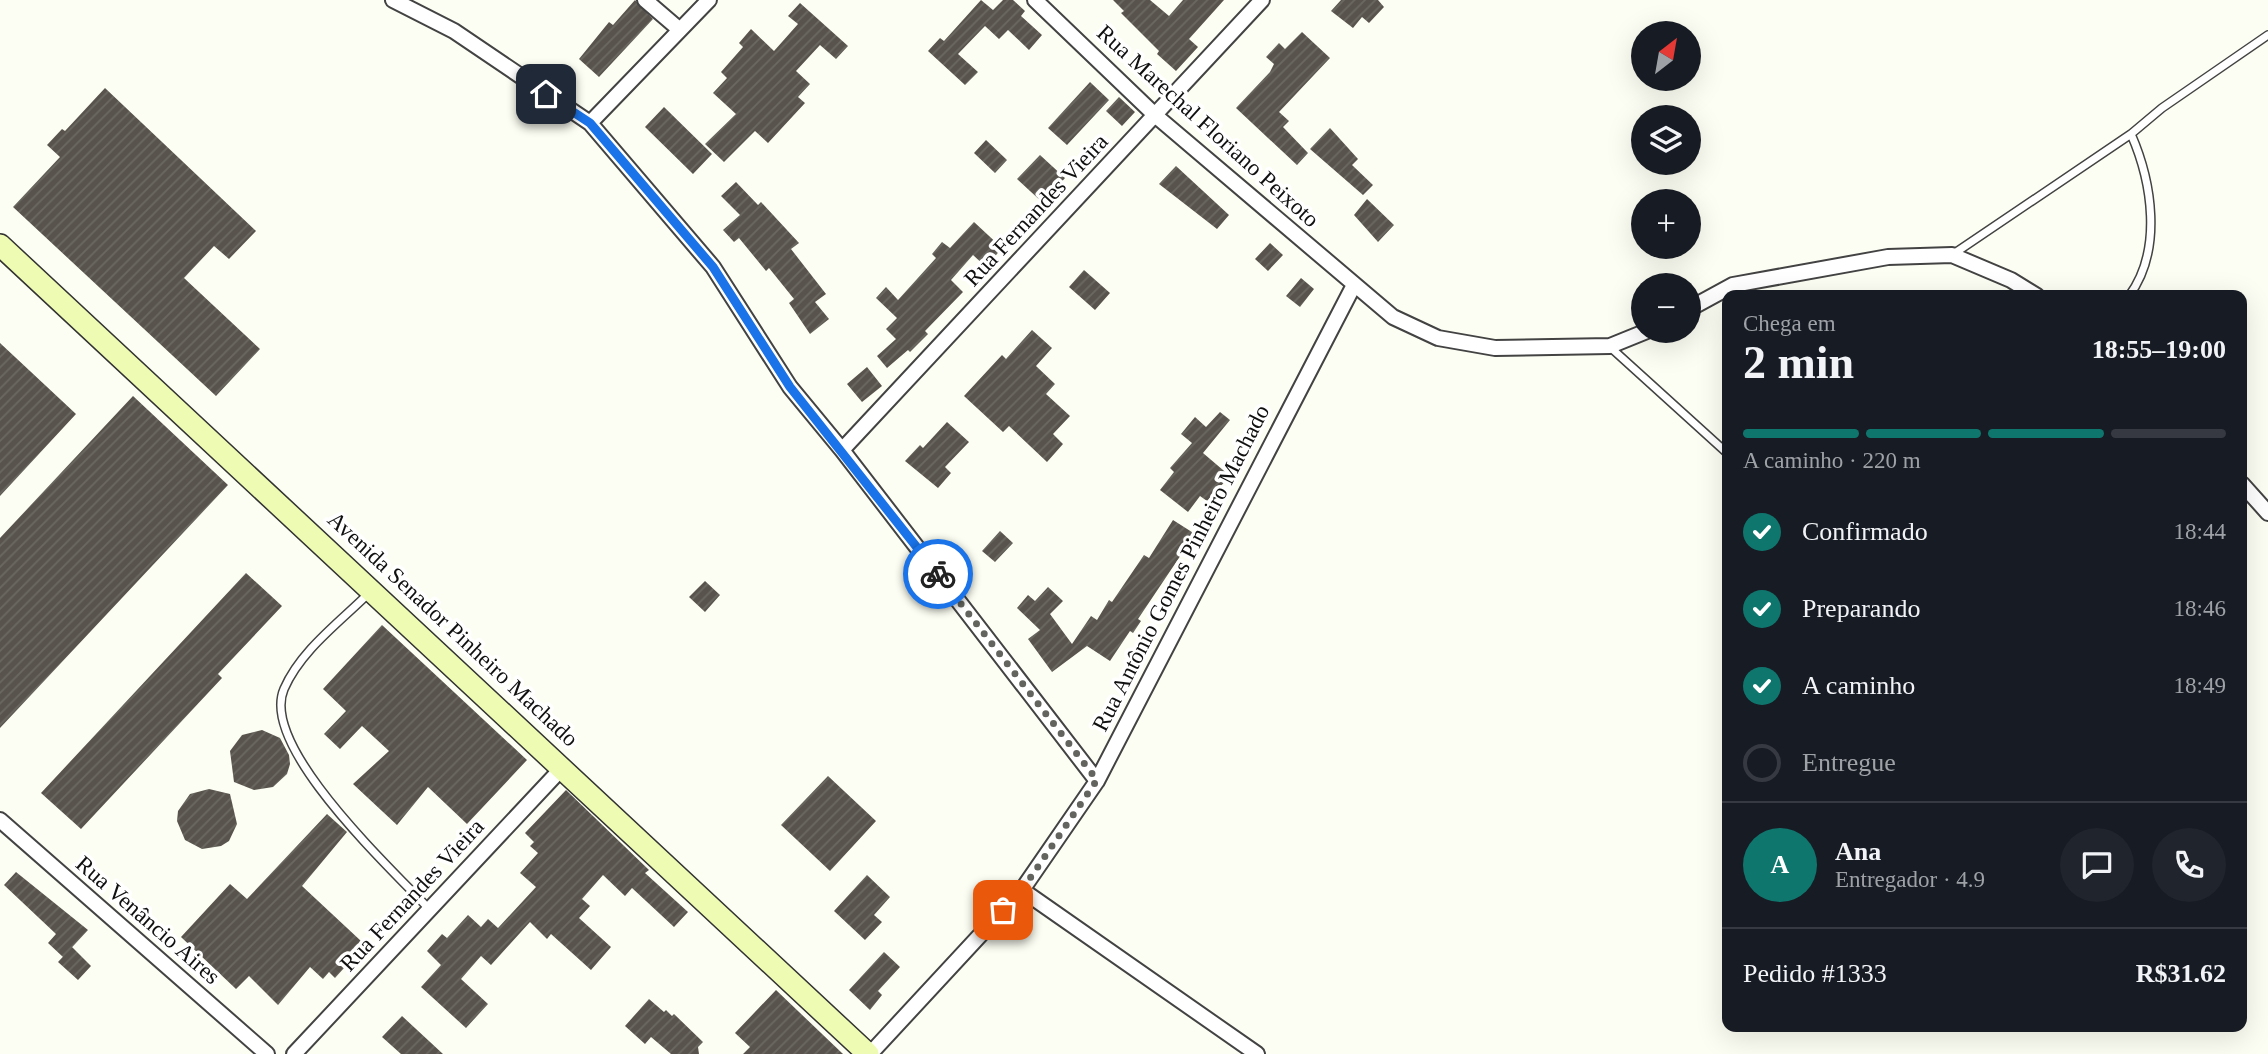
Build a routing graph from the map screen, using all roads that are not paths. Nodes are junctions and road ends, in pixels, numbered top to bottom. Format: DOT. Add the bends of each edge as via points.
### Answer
graph roads {
  1 [pos="393,0"];
  2 [pos="645,0"];
  3 [pos="709,0"];
  4 [pos="1035,0"];
  5 [pos="1262,0"];
  6 [pos="680,30"];
  7 [pos="2268,35"];
  8 [pos="1156,116"];
  9 [pos="590,123"];
  10 [pos="2131,134"];
  11 [pos="0,245"];
  12 [pos="1952,255"];
  13 [pos="1354,285"];
  14 [pos="1724,290"];
  15 [pos="2027,290"];
  16 [pos="2132,290"];
  17 [pos="1722,291"];
  18 [pos="1701,302"];
  19 [pos="1631,337"];
  20 [pos="1610,346"];
  21 [pos="1722,448"];
  22 [pos="842,450"];
  23 [pos="2247,490"];
  24 [pos="2268,513"];
  25 [pos="372,590"];
  26 [pos="564,767"];
  27 [pos="1097,780"];
  28 [pos="0,820"];
  29 [pos="1022,890"];
  30 [pos="430,910"];
  31 [pos="267,1054"];
  32 [pos="293,1054"];
  33 [pos="869,1054"];
  34 [pos="1257,1054"];
  1 -- 9 [label="street" via="454,31"];
  2 -- 6 [label="street"];
  3 -- 6 [label="street"];
  4 -- 8 [label="street, Rua Marechal Floriano Peixoto"];
  5 -- 8 [label="street, Rua Fernandes Vieira"];
  6 -- 9 [label="street"];
  7 -- 10 [label="lane"];
  8 -- 13 [label="street, Rua Marechal Floriano Peixoto"];
  8 -- 22 [label="street, Rua Fernandes Vieira"];
  9 -- 22 [label="street" via="713,267 790,387"];
  10 -- 12 [label="lane"];
  10 -- 16 [label="lane" via="2146,175 2152,216 2147,253"];
  11 -- 25 [label="main road, Avenida Senador Pinheiro Machado"];
  12 -- 14 [label="street" via="1888,257"];
  12 -- 15 [label="street"];
  13 -- 20 [label="street, Rua Marechal Floriano Peixoto" via="1392,317 1438,338 1495,348"];
  13 -- 27 [label="street, Rua Antônio Gomes Pinheiro Machado"];
  17 -- 18 [label="street"];
  19 -- 20 [label="street"];
  20 -- 21 [label="lane"];
  22 -- 27 [label="street"];
  23 -- 24 [label="street"];
  25 -- 26 [label="main road, Avenida Senador Pinheiro Machado"];
  25 -- 30 [label="lane" via="297,664 283,692 280,719 313,783"];
  26 -- 30 [label="street, Rua Fernandes Vieira"];
  26 -- 33 [label="main road, Avenida Senador Pinheiro Machado"];
  27 -- 29 [label="street, Rua Antônio Gomes Pinheiro Machado"];
  28 -- 31 [label="street, Rua Venâncio Aires"];
  29 -- 33 [label="street, Rua Antônio Gomes Pinheiro Machado"];
  29 -- 34 [label="street"];
  30 -- 32 [label="street, Rua Fernandes Vieira"];
}
